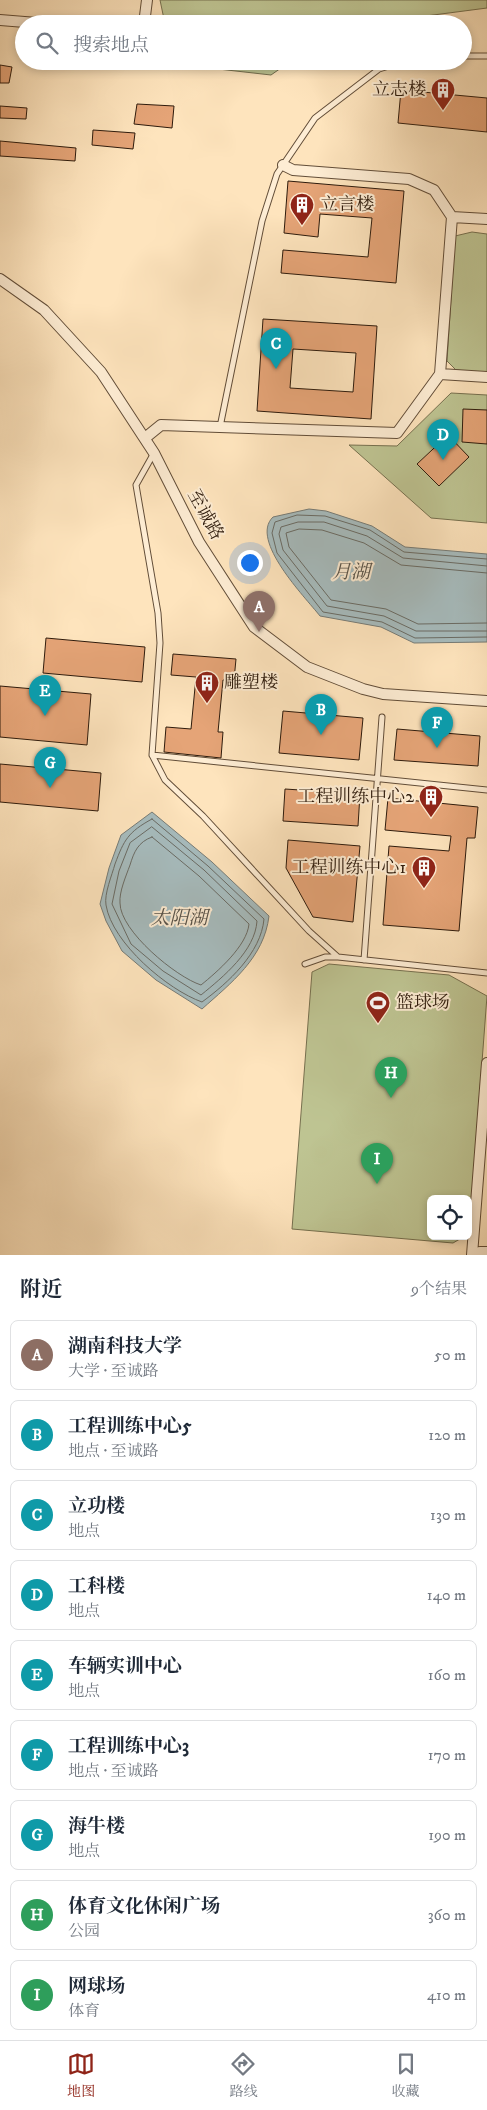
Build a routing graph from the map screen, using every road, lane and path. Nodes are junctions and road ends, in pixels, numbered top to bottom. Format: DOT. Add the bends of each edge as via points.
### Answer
graph roads {
  1 [pos="147,0"];
  2 [pos="145,15"];
  3 [pos="0,20"];
  4 [pos="15,21"];
  5 [pos="472,56"];
  6 [pos="487,56"];
  7 [pos="378,70"];
  8 [pos="283,164"];
  9 [pos="452,217"];
  10 [pos="487,219"];
  11 [pos="0,279"];
  12 [pos="440,374"];
  13 [pos="487,377"];
  14 [pos="220,427"];
  15 [pos="145,438"];
  16 [pos="154,453"];
  17 [pos="487,701"];
  18 [pos="382,717"];
  19 [pos="152,755"];
  20 [pos="376,780"];
  21 [pos="487,790"];
  22 [pos="338,956"];
  23 [pos="364,960"];
  24 [pos="305,964"];
  25 [pos="487,973"];
  26 [pos="487,1063"];
  27 [pos="487,1072"];
  28 [pos="480,1253"];
  1 -- 2 [label="street"];
  3 -- 4 [label="street"];
  5 -- 6 [label="lane"];
  7 -- 8 [label="lane" via="314,118"];
  8 -- 9 [label="street" via="293,170 409,179 434,190"];
  8 -- 14 [label="lane" via="276,174 262,221"];
  9 -- 10 [label="street"];
  9 -- 12 [label="street"];
  11 -- 15 [label="street, 至诚路" via="44,310 95,365"];
  12 -- 13 [label="street"];
  12 -- 14 [label="street" via="397,433"];
  14 -- 15 [label="street" via="161,425"];
  15 -- 16 [label="street, 至诚路"];
  16 -- 17 [label="street, 至诚路" via="199,542 254,627 286,653 332,678 377,692"];
  16 -- 19 [label="lane" via="136,485 158,613 160,643"];
  18 -- 20 [label="lane"];
  19 -- 20 [label="lane"];
  19 -- 22 [label="lane" via="165,780 203,816 308,931"];
  20 -- 21 [label="lane"];
  20 -- 23 [label="lane"];
  22 -- 23 [label="lane"];
  22 -- 24 [label="lane"];
  23 -- 25 [label="lane"];
  26 -- 27 [label="street"];
  27 -- 28 [label="street"];
}
